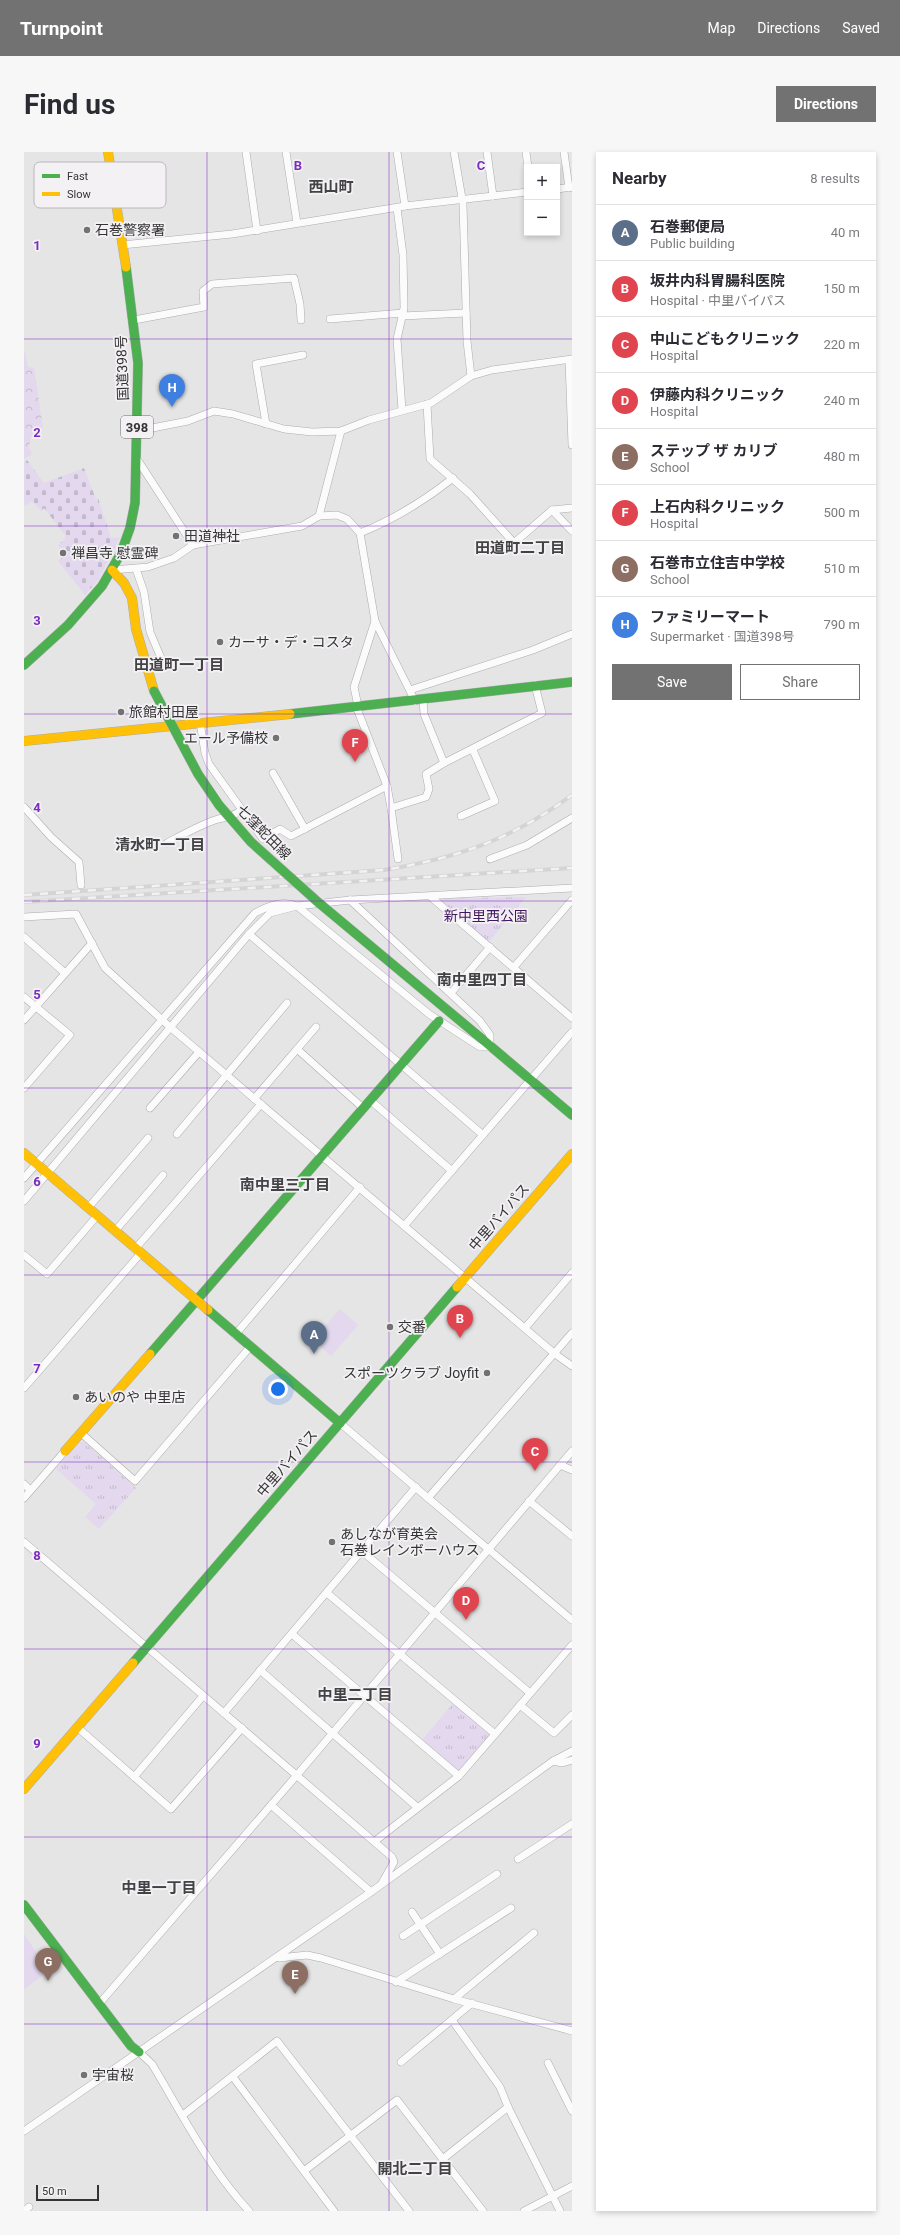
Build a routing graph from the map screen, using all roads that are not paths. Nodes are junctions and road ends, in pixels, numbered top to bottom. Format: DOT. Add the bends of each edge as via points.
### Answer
graph roads {
  1 [pos="108,152"];
  2 [pos="246,152"];
  3 [pos="286,152"];
  4 [pos="397,152"];
  5 [pos="454,152"];
  6 [pos="487,152"];
  7 [pos="526,152"];
  8 [pos="564,152"];
  9 [pos="109,162"];
  10 [pos="528,164"];
  11 [pos="571,187"];
  12 [pos="560,189"];
  13 [pos="524,192"];
  14 [pos="493,196"];
  15 [pos="462,199"];
  16 [pos="405,206"];
  17 [pos="116,208"];
  18 [pos="397,208"];
  19 [pos="297,223"];
  20 [pos="257,230"];
  21 [pos="122,246"];
  22 [pos="466,313"];
  23 [pos="402,315"];
  24 [pos="330,319"];
  25 [pos="134,320"];
  26 [pos="301,320"];
  27 [pos="303,355"];
  28 [pos="571,360"];
  29 [pos="471,376"];
  30 [pos="427,404"];
  31 [pos="402,410"];
  32 [pos="266,424"];
  33 [pos="137,431"];
  34 [pos="341,431"];
  35 [pos="572,445"];
  36 [pos="137,459"];
  37 [pos="453,478"];
  38 [pos="572,508"];
  39 [pos="552,510"];
  40 [pos="319,516"];
  41 [pos="572,531"];
  42 [pos="360,533"];
  43 [pos="193,546"];
  44 [pos="136,568"];
  45 [pos="112,570"];
  46 [pos="375,620"];
  47 [pos="572,634"];
  48 [pos="24,665"];
  49 [pos="164,665"];
  50 [pos="572,682"];
  51 [pos="535,685"];
  52 [pos="410,690"];
  53 [pos="419,700"];
  54 [pos="357,706"];
  55 [pos="200,722"];
  56 [pos="24,741"];
  57 [pos="473,750"];
  58 [pos="444,763"];
  59 [pos="273,773"];
  60 [pos="387,786"];
  61 [pos="24,807"];
  62 [pos="390,808"];
  63 [pos="242,810"];
  64 [pos="461,816"];
  65 [pos="572,818"];
  66 [pos="305,829"];
  67 [pos="167,843"];
  68 [pos="398,859"];
  69 [pos="490,859"];
  70 [pos="81,885"];
  71 [pos="572,888"];
  72 [pos="431,897"];
  73 [pos="350,900"];
  74 [pos="572,900"];
  75 [pos="297,906"];
  76 [pos="24,917"];
  77 [pos="249,934"];
  78 [pos="24,937"];
  79 [pos="92,943"];
  80 [pos="490,947"];
  81 [pos="514,967"];
  82 [pos="65,973"];
  83 [pos="451,993"];
  84 [pos="24,997"];
  85 [pos="287,1003"];
  86 [pos="36,1006"];
  87 [pos="572,1018"];
  88 [pos="162,1019"];
  89 [pos="24,1020"];
  90 [pos="439,1021"];
  91 [pos="170,1027"];
  92 [pos="316,1027"];
  93 [pos="572,1032"];
  94 [pos="490,1047"];
  95 [pos="297,1049"];
  96 [pos="199,1052"];
  97 [pos="401,1064"];
  98 [pos="226,1075"];
  99 [pos="530,1080"];
  100 [pos="24,1088"];
  101 [pos="254,1098"];
  102 [pos="370,1100"];
  103 [pos="261,1104"];
  104 [pos="150,1108"];
  105 [pos="363,1108"];
  106 [pos="572,1115"];
  107 [pos="177,1134"];
  108 [pos="483,1135"];
  109 [pos="148,1138"];
  110 [pos="24,1153"];
  111 [pos="572,1154"];
  112 [pos="321,1155"];
  113 [pos="36,1164"];
  114 [pos="452,1171"];
  115 [pos="46,1172"];
  116 [pos="163,1175"];
  117 [pos="24,1178"];
  118 [pos="360,1187"];
  119 [pos="24,1201"];
  120 [pos="88,1208"];
  121 [pos="97,1216"];
  122 [pos="404,1226"];
  123 [pos="114,1231"];
  124 [pos="138,1251"];
  125 [pos="24,1255"];
  126 [pos="572,1273"];
  127 [pos="466,1278"];
  128 [pos="196,1300"];
  129 [pos="524,1328"];
  130 [pos="572,1333"];
  131 [pos="235,1335"];
  132 [pos="250,1347"];
  133 [pos="555,1354"];
  134 [pos="572,1366"];
  135 [pos="24,1388"];
  136 [pos="340,1423"];
  137 [pos="81,1433"];
  138 [pos="65,1451"];
  139 [pos="572,1451"];
  140 [pos="560,1465"];
  141 [pos="572,1470"];
  142 [pos="24,1484"];
  143 [pos="416,1488"];
  144 [pos="30,1490"];
  145 [pos="24,1498"];
  146 [pos="428,1498"];
  147 [pos="529,1501"];
  148 [pos="572,1536"];
  149 [pos="24,1542"];
  150 [pos="488,1548"];
  151 [pos="363,1552"];
  152 [pos="327,1593"];
  153 [pos="434,1612"];
  154 [pos="572,1620"];
  155 [pos="292,1634"];
  156 [pos="572,1645"];
  157 [pos="146,1647"];
  158 [pos="399,1653"];
  159 [pos="260,1670"];
  160 [pos="530,1693"];
  161 [pos="364,1694"];
  162 [pos="203,1696"];
  163 [pos="520,1705"];
  164 [pos="224,1713"];
  165 [pos="572,1715"];
  166 [pos="77,1727"];
  167 [pos="242,1728"];
  168 [pos="331,1733"];
  169 [pos="496,1734"];
  170 [pos="572,1751"];
  171 [pos="572,1760"];
  172 [pos="553,1761"];
  173 [pos="297,1775"];
  174 [pos="459,1776"];
  175 [pos="134,1777"];
  176 [pos="24,1789"];
  177 [pos="271,1805"];
  178 [pos="417,1807"];
  179 [pos="572,1824"];
  180 [pos="375,1841"];
  181 [pos="518,1859"];
  182 [pos="497,1874"];
  183 [pos="381,1885"];
  184 [pos="371,1892"];
  185 [pos="24,1905"];
  186 [pos="511,1908"];
  187 [pos="412,1912"];
  188 [pos="420,1924"];
  189 [pos="534,1932"];
  190 [pos="403,1936"];
  191 [pos="440,1954"];
  192 [pos="276,1958"];
  193 [pos="396,1982"];
  194 [pos="454,1999"];
  195 [pos="99,2004"];
  196 [pos="472,2004"];
  197 [pos="452,2020"];
  198 [pos="572,2031"];
  199 [pos="140,2052"];
  200 [pos="401,2062"];
  201 [pos="548,2063"];
  202 [pos="233,2077"];
  203 [pos="508,2107"];
  204 [pos="572,2112"];
  205 [pos="183,2115"];
  206 [pos="24,2131"];
  207 [pos="352,2135"];
  208 [pos="444,2158"];
  209 [pos="304,2171"];
  210 [pos="572,2186"];
  211 [pos="552,2196"];
  212 [pos="332,2210"];
  213 [pos="249,2211"];
  214 [pos="409,2211"];
  215 [pos="483,2211"];
  216 [pos="524,2211"];
  217 [pos="560,2211"];
  1 -- 9 [label="main road, 国道398号 / 398"];
  2 -- 20 [label="street"];
  3 -- 19 [label="street"];
  4 -- 16 [label="street"];
  5 -- 15 [label="street"];
  6 -- 14 [label="street"];
  7 -- 10 [label="street"];
  8 -- 11 [label="street"];
  11 -- 12 [label="street"];
  13 -- 14 [label="street"];
  14 -- 15 [label="street"];
  15 -- 16 [label="street"];
  15 -- 22 [label="street"];
  16 -- 18 [label="street"];
  17 -- 21 [label="main road, 国道398号 / 398"];
  18 -- 19 [label="street"];
  18 -- 23 [label="street" via="403,255"];
  19 -- 20 [label="street"];
  20 -- 21 [label="street"];
  21 -- 25 [label="main road, 国道398号 / 398"];
  22 -- 23 [label="street"];
  22 -- 29 [label="street"];
  23 -- 24 [label="street"];
  23 -- 31 [label="street" via="397,339"];
  25 -- 26 [label="street" via="204,307 203,291 212,284 294,278"];
  25 -- 33 [label="main road, 国道398号 / 398" via="138,362"];
  27 -- 32 [label="street" via="256,364"];
  28 -- 29 [label="street" via="492,370"];
  28 -- 35 [label="street"];
  29 -- 30 [label="street"];
  30 -- 31 [label="street"];
  30 -- 37 [label="street" via="430,458"];
  31 -- 34 [label="street"];
  32 -- 33 [label="street" via="214,411 188,421"];
  32 -- 34 [label="street" via="312,432"];
  33 -- 36 [label="main road, 国道398号 / 398"];
  34 -- 40 [label="street"];
  36 -- 43 [label="street"];
  36 -- 45 [label="main road, 国道398号 / 398" via="135,503 130,528"];
  37 -- 39 [label="street" via="514,543"];
  37 -- 42 [label="street" via="390,521"];
  38 -- 39 [label="street"];
  39 -- 41 [label="street"];
  40 -- 42 [label="street" via="338,515 347,519"];
  40 -- 43 [label="street" via="302,526"];
  42 -- 46 [label="street"];
  43 -- 44 [label="street" via="174,558 148,567"];
  44 -- 45 [label="street"];
  44 -- 49 [label="street" via="144,592 150,632"];
  45 -- 48 [label="main road, 国道398号 / 398" via="81,612"];
  45 -- 94 [label="main road, 七窪蛇田線, bridge" via="132,598 138,635 154,691 175,737 194,770 231,821 302,888"];
  46 -- 52 [label="street"];
  46 -- 54 [label="street" via="354,687"];
  47 -- 52 [label="street" via="533,650"];
  50 -- 51 [label="main road"];
  51 -- 53 [label="main road"];
  51 -- 57 [label="street" via="542,713"];
  52 -- 53 [label="street"];
  53 -- 54 [label="main road"];
  53 -- 58 [label="street"];
  54 -- 55 [label="main road"];
  54 -- 60 [label="street"];
  55 -- 56 [label="main road"];
  55 -- 63 [label="street" via="204,753 209,764"];
  57 -- 58 [label="street"];
  57 -- 64 [label="street" via="495,801"];
  58 -- 62 [label="street" via="426,774 429,789 426,796"];
  59 -- 66 [label="street"];
  60 -- 62 [label="street"];
  60 -- 66 [label="street"];
  61 -- 70 [label="street" via="51,837 79,862"];
  62 -- 68 [label="street"];
  63 -- 66 [label="street" via="263,838 280,828 291,836"];
  63 -- 67 [label="street" via="235,816 216,820"];
  65 -- 69 [label="street" via="527,845"];
  71 -- 72 [label="street"];
  72 -- 73 [label="street"];
  72 -- 80 [label="street"];
  73 -- 75 [label="street"];
  73 -- 83 [label="street"];
  74 -- 81 [label="street"];
  75 -- 77 [label="street" via="270,913"];
  75 -- 88 [label="street" via="289,903 278,904 255,913"];
  75 -- 90 [label="street"];
  76 -- 79 [label="street" via="76,914"];
  77 -- 91 [label="street"];
  77 -- 97 [label="street"];
  78 -- 82 [label="street"];
  79 -- 82 [label="street"];
  79 -- 88 [label="street" via="105,968"];
  80 -- 81 [label="street"];
  80 -- 83 [label="street"];
  81 -- 87 [label="street"];
  82 -- 86 [label="street"];
  83 -- 94 [label="street" via="480,1021 490,1035"];
  84 -- 86 [label="street"];
  85 -- 98 [label="street"];
  86 -- 89 [label="street"];
  86 -- 100 [label="street" via="70,1035"];
  88 -- 91 [label="street"];
  88 -- 113 [label="street"];
  90 -- 94 [label="street" via="480,1047"];
  90 -- 97 [label="main road"];
  91 -- 96 [label="street"];
  91 -- 115 [label="street"];
  92 -- 95 [label="street"];
  93 -- 99 [label="street"];
  94 -- 99 [label="main road, 七窪蛇田線"];
  95 -- 101 [label="street"];
  95 -- 105 [label="street"];
  96 -- 98 [label="street"];
  96 -- 104 [label="street"];
  97 -- 102 [label="main road"];
  97 -- 108 [label="street"];
  98 -- 101 [label="street"];
  98 -- 107 [label="street"];
  99 -- 106 [label="main road, 七窪蛇田線"];
  99 -- 108 [label="street"];
  101 -- 103 [label="street"];
  102 -- 105 [label="main road"];
  102 -- 114 [label="street"];
  103 -- 112 [label="street"];
  103 -- 124 [label="street"];
  105 -- 112 [label="main road"];
  108 -- 114 [label="street"];
  109 -- 120 [label="street"];
  110 -- 113 [label="main road"];
  111 -- 127 [label="main road, 中里バイパス"];
  112 -- 118 [label="street"];
  112 -- 128 [label="main road"];
  113 -- 115 [label="main road"];
  113 -- 117 [label="street"];
  114 -- 122 [label="street"];
  115 -- 119 [label="street"];
  115 -- 120 [label="main road"];
  116 -- 123 [label="street"];
  118 -- 122 [label="street"];
  118 -- 131 [label="street"];
  120 -- 121 [label="main road"];
  121 -- 123 [label="main road"];
  121 -- 125 [label="street" via="47,1274"];
  122 -- 127 [label="street"];
  123 -- 124 [label="main road"];
  124 -- 128 [label="main road"];
  124 -- 135 [label="street"];
  126 -- 129 [label="street"];
  127 -- 129 [label="street"];
  127 -- 136 [label="main road, 中里バイパス"];
  128 -- 131 [label="main road"];
  128 -- 137 [label="main road"];
  129 -- 133 [label="street"];
  130 -- 133 [label="street"];
  131 -- 132 [label="main road"];
  132 -- 136 [label="main road"];
  132 -- 137 [label="street" via="135,1481"];
  133 -- 134 [label="street"];
  133 -- 146 [label="street"];
  136 -- 143 [label="street"];
  136 -- 157 [label="main road, 中里バイパス"];
  137 -- 138 [label="main road"];
  138 -- 144 [label="street"];
  139 -- 140 [label="street"];
  140 -- 141 [label="street"];
  140 -- 147 [label="street"];
  142 -- 144 [label="street"];
  143 -- 146 [label="street"];
  143 -- 151 [label="street"];
  144 -- 145 [label="street"];
  146 -- 150 [label="street"];
  147 -- 148 [label="street"];
  147 -- 150 [label="street"];
  149 -- 157 [label="street"];
  150 -- 153 [label="street"];
  150 -- 154 [label="street"];
  151 -- 152 [label="street"];
  151 -- 153 [label="street"];
  152 -- 155 [label="street"];
  152 -- 158 [label="street"];
  153 -- 158 [label="street"];
  153 -- 160 [label="street"];
  155 -- 159 [label="street"];
  155 -- 161 [label="street"];
  156 -- 160 [label="street"];
  157 -- 162 [label="street"];
  157 -- 166 [label="main road, 中里バイパス"];
  158 -- 161 [label="street"];
  158 -- 169 [label="street"];
  159 -- 164 [label="street"];
  159 -- 168 [label="street"];
  160 -- 163 [label="street"];
  161 -- 168 [label="street"];
  161 -- 174 [label="street"];
  162 -- 164 [label="street"];
  162 -- 175 [label="street"];
  163 -- 165 [label="street" via="554,1734"];
  163 -- 169 [label="street"];
  164 -- 167 [label="street"];
  166 -- 175 [label="street"];
  166 -- 176 [label="main road, 中里バイパス"];
  167 -- 173 [label="street"];
  167 -- 175 [label="street" via="171,1809"];
  168 -- 173 [label="street"];
  168 -- 178 [label="street"];
  169 -- 174 [label="street"];
  170 -- 172 [label="street"];
  171 -- 172 [label="street" via="562,1763"];
  172 -- 183 [label="street"];
  173 -- 177 [label="street"];
  173 -- 180 [label="street"];
  174 -- 178 [label="street"];
  177 -- 184 [label="street"];
  177 -- 195 [label="street"];
  178 -- 180 [label="street"];
  179 -- 181 [label="street"];
  180 -- 183 [label="street" via="394,1859"];
  182 -- 188 [label="street"];
  183 -- 184 [label="street"];
  184 -- 192 [label="street"];
  185 -- 195 [label="main road"];
  186 -- 191 [label="street"];
  187 -- 188 [label="street"];
  188 -- 190 [label="street"];
  188 -- 191 [label="street"];
  189 -- 194 [label="street"];
  191 -- 193 [label="street"];
  192 -- 193 [label="street" via="307,1955"];
  192 -- 199 [label="street"];
  193 -- 194 [label="street"];
  194 -- 196 [label="street"];
  195 -- 199 [label="main road" via="131,2046"];
  196 -- 197 [label="street"];
  196 -- 198 [label="street"];
  197 -- 200 [label="street"];
  197 -- 203 [label="street" via="500,2087"];
  199 -- 205 [label="street" via="152,2064"];
  199 -- 206 [label="street"];
  201 -- 204 [label="street"];
  202 -- 205 [label="street"];
  202 -- 207 [label="street" via="278,2041"];
  202 -- 209 [label="street"];
  203 -- 208 [label="street"];
  203 -- 211 [label="street"];
  205 -- 213 [label="street" via="221,2176"];
  207 -- 208 [label="street" via="397,2100"];
  207 -- 209 [label="street"];
  207 -- 214 [label="street"];
  208 -- 215 [label="street"];
  209 -- 212 [label="street"];
  210 -- 211 [label="street"];
  211 -- 216 [label="street"];
  211 -- 217 [label="street"];
}
